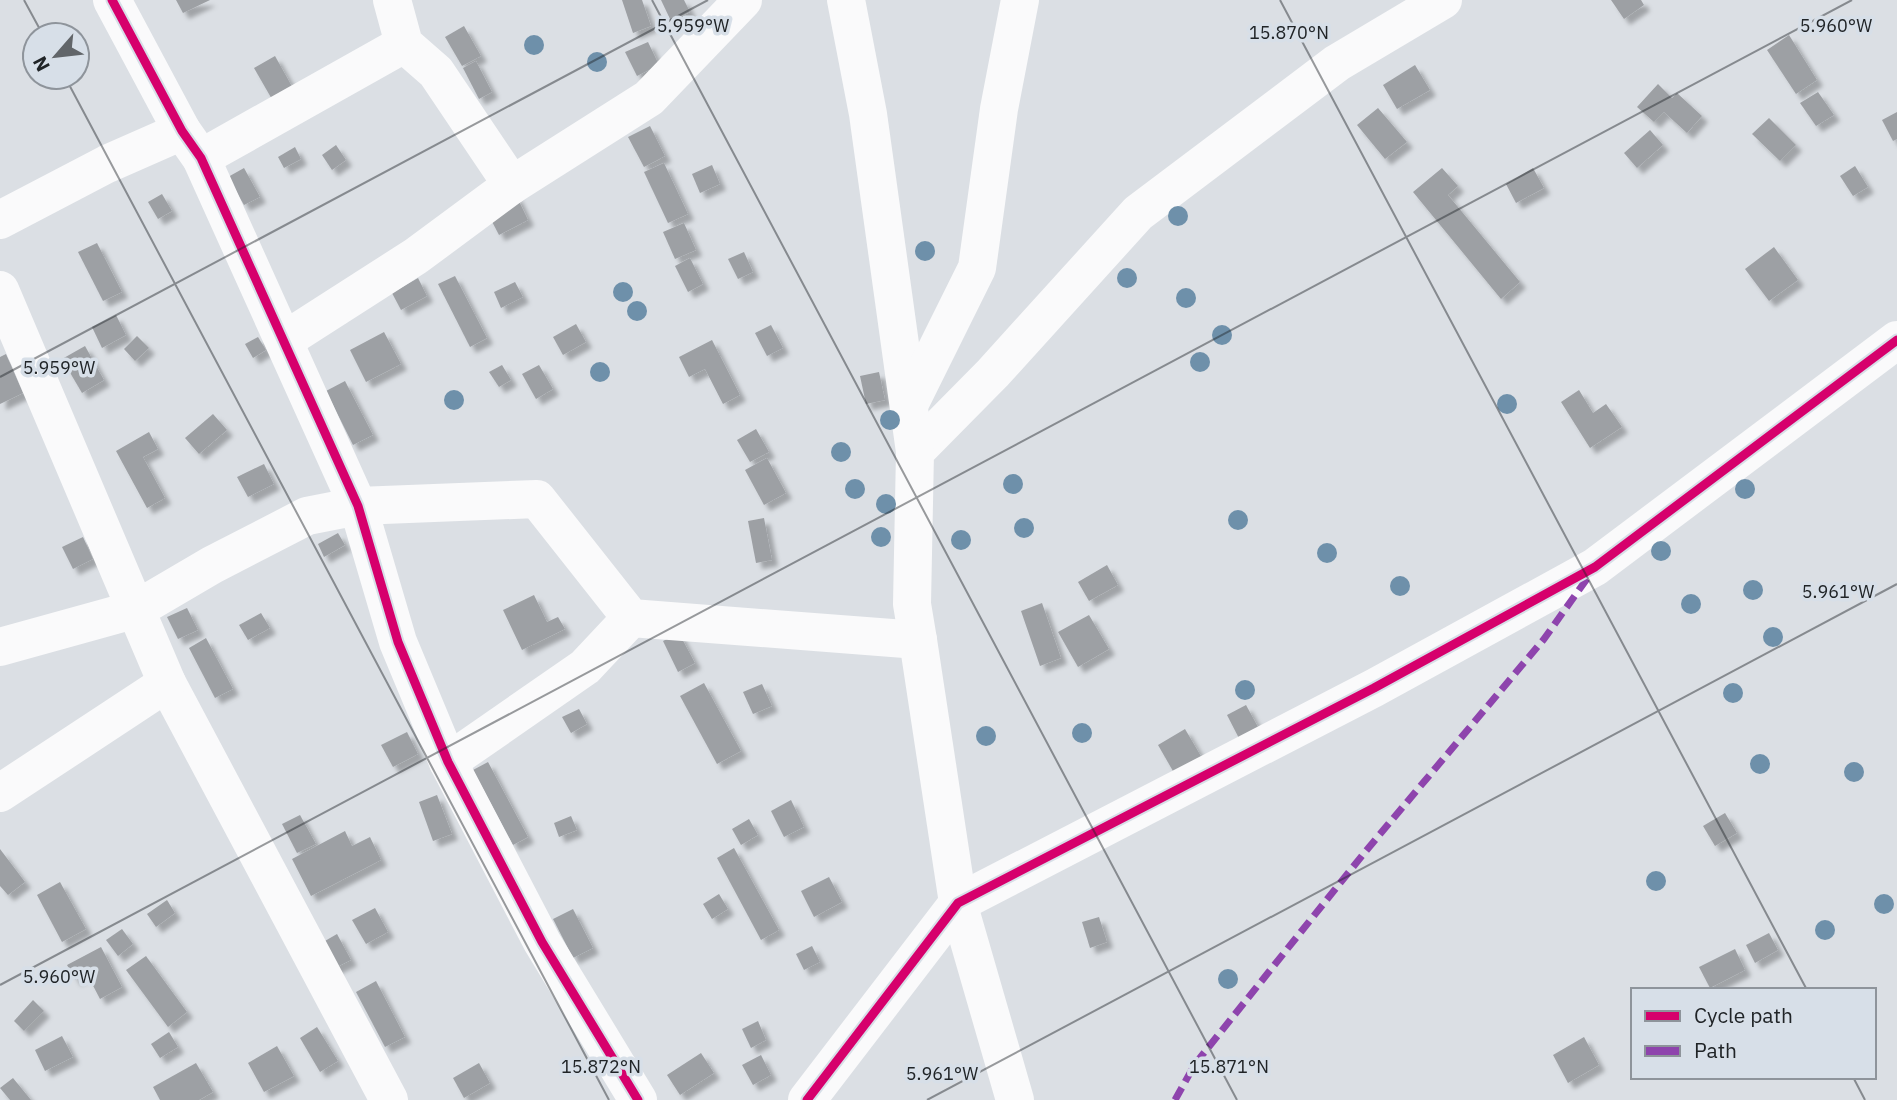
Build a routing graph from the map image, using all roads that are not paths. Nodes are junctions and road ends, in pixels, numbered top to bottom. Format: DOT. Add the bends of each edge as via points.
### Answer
graph roads {
  1 [pos="112,0"];
  2 [pos="392,0"];
  3 [pos="743,0"];
  4 [pos="846,0"];
  5 [pos="1020,0"];
  6 [pos="1443,0"];
  7 [pos="404,44"];
  8 [pos="192,145"];
  9 [pos="512,185"];
  10 [pos="0,220"];
  11 [pos="0,290"];
  12 [pos="285,340"];
  13 [pos="1897,341"];
  14 [pos="909,405"];
  15 [pos="915,452"];
  16 [pos="358,506"];
  17 [pos="137,609"];
  18 [pos="631,618"];
  19 [pos="918,640"];
  20 [pos="0,647"];
  21 [pos="167,683"];
  22 [pos="448,762"];
  23 [pos="0,793"];
  24 [pos="958,903"];
  25 [pos="388,1100"];
  26 [pos="638,1100"];
  27 [pos="807,1100"];
  28 [pos="1015,1100"];
  1 -- 8 [label="street"];
  2 -- 7 [label="street"];
  3 -- 9 [label="street" via="649,98"];
  4 -- 14 [label="street" via="869,114"];
  5 -- 14 [label="street" via="977,268"];
  6 -- 15 [label="street" via="1337,63 1139,213"];
  7 -- 8 [label="street"];
  7 -- 9 [label="street" via="436,72"];
  8 -- 10 [label="street" via="107,164"];
  8 -- 12 [label="street"];
  9 -- 12 [label="street" via="416,256"];
  11 -- 17 [label="street"];
  12 -- 16 [label="street"];
  13 -- 24 [label="street" via="1595,567"];
  14 -- 15 [label="street"];
  15 -- 19 [label="street" via="912,604"];
  16 -- 17 [label="street" via="307,516"];
  16 -- 18 [label="street" via="537,499"];
  16 -- 22 [label="street" via="398,642"];
  17 -- 20 [label="street"];
  17 -- 21 [label="street"];
  18 -- 19 [label="street"];
  18 -- 22 [label="street" via="585,667"];
  19 -- 24 [label="street"];
  21 -- 23 [label="street"];
  21 -- 25 [label="street"];
  22 -- 26 [label="street" via="542,942"];
  24 -- 27 [label="street"];
  24 -- 28 [label="street"];
}
